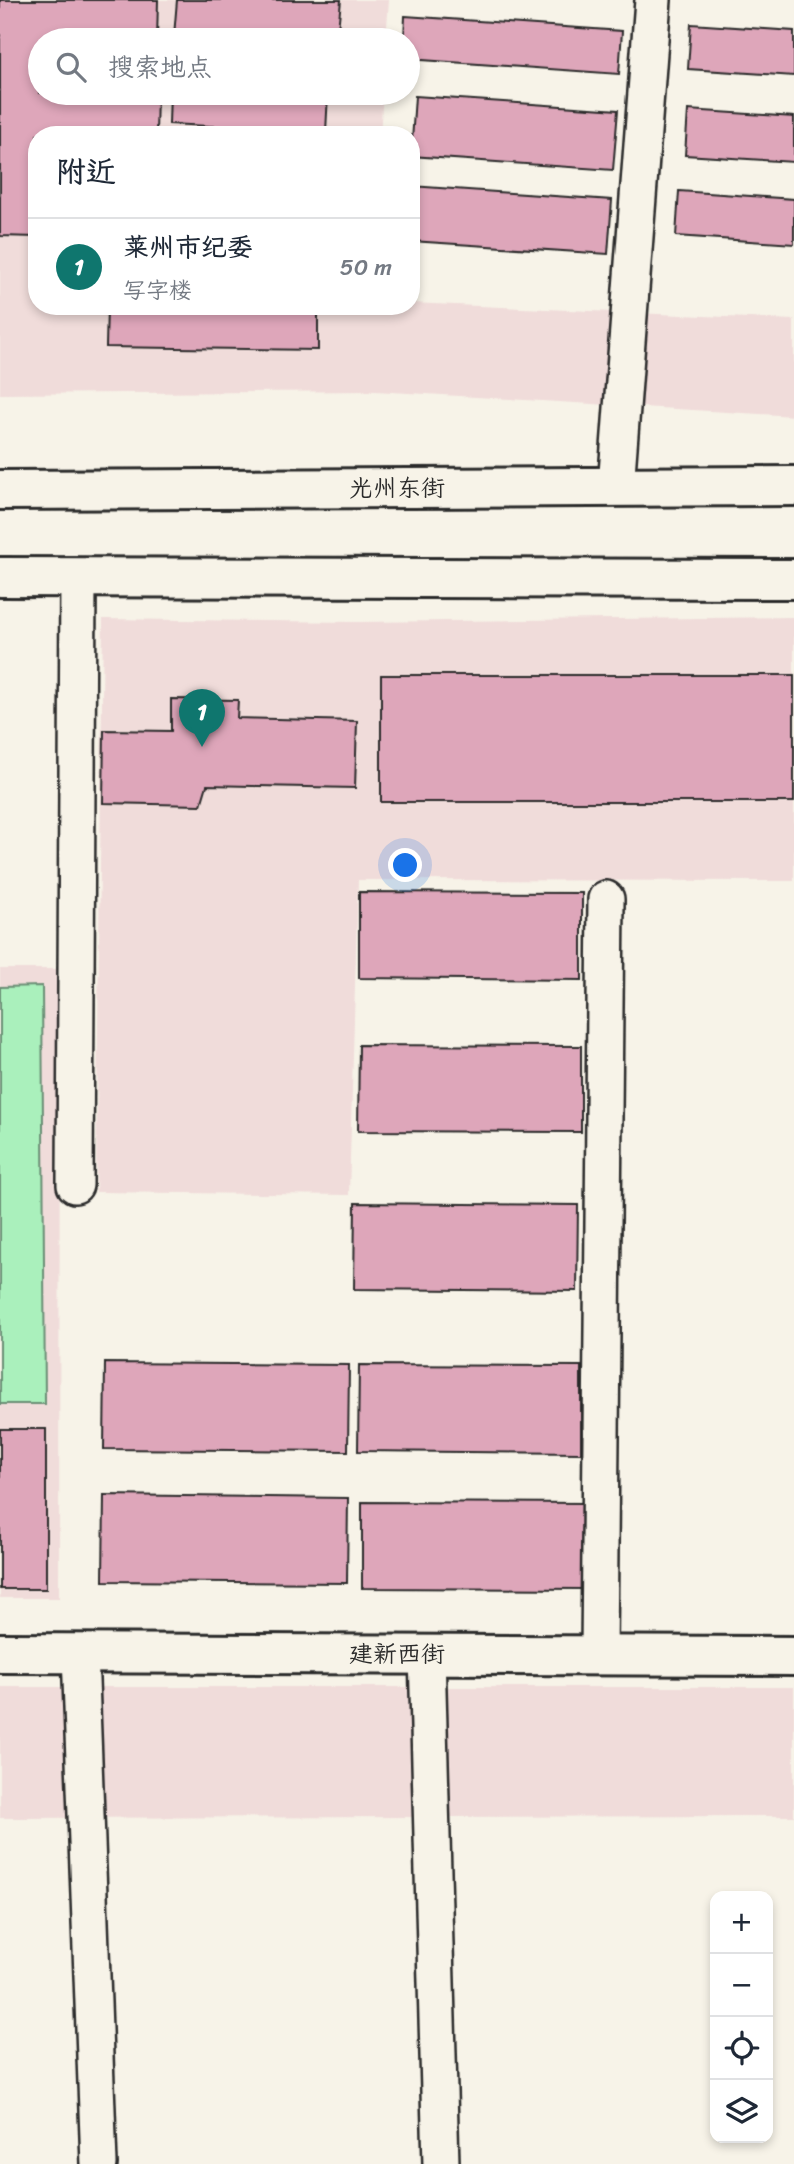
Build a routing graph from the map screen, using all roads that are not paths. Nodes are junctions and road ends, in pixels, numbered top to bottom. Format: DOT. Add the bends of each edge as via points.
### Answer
graph roads {
  1 [pos="653,0"];
  2 [pos="794,486"];
  3 [pos="616,487"];
  4 [pos="0,490"];
  5 [pos="0,577"];
  6 [pos="78,578"];
  7 [pos="794,579"];
  8 [pos="606,899"];
  9 [pos="75,1185"];
  10 [pos="0,1653"];
  11 [pos="80,1653"];
  12 [pos="427,1654"];
  13 [pos="599,1654"];
  14 [pos="794,1656"];
  15 [pos="99,2164"];
  16 [pos="441,2164"];
  1 -- 3 [label="street"];
  2 -- 3 [label="main road, 光州东街"];
  3 -- 4 [label="main road, 光州东街"];
  5 -- 6 [label="main road"];
  6 -- 7 [label="main road"];
  6 -- 9 [label="street"];
  8 -- 13 [label="street"];
  10 -- 11 [label="main road, 建新西街"];
  11 -- 12 [label="main road, 建新西街"];
  11 -- 15 [label="street"];
  12 -- 13 [label="main road, 建新西街"];
  12 -- 16 [label="street"];
  13 -- 14 [label="main road, 建新西街"];
}
